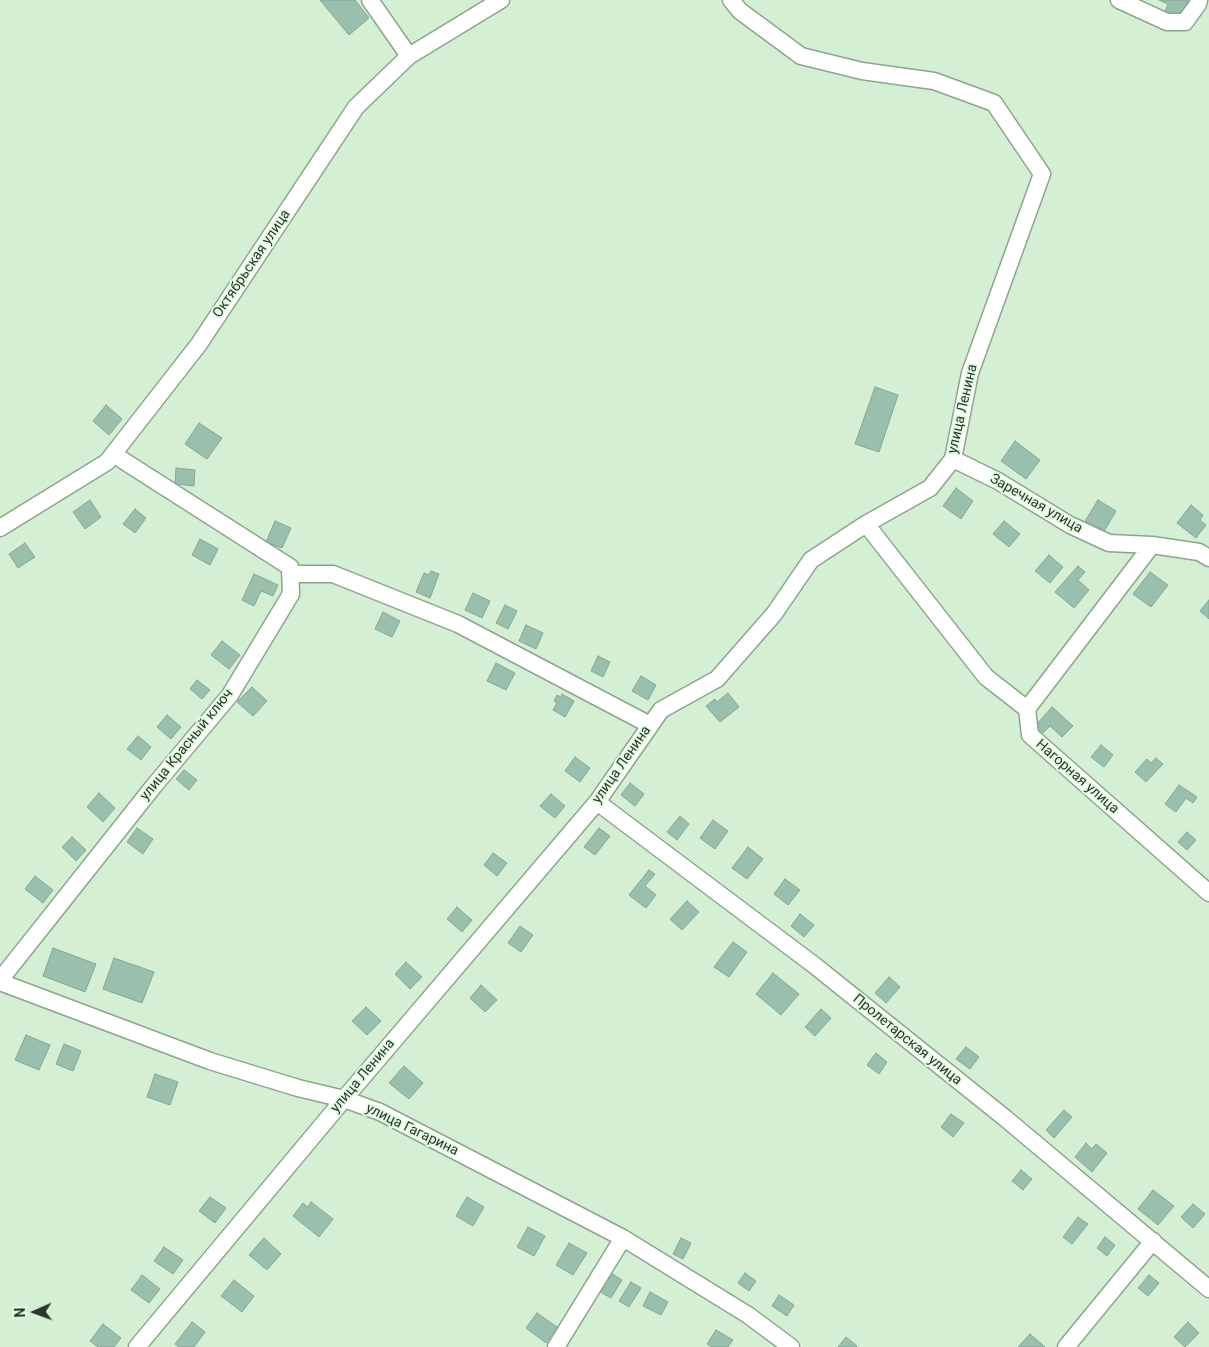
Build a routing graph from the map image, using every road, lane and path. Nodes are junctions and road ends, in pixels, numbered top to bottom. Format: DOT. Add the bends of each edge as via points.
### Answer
graph roads {
  1 [pos="370,0"];
  2 [pos="501,0"];
  3 [pos="731,0"];
  4 [pos="1119,0"];
  5 [pos="1199,0"];
  6 [pos="409,56"];
  7 [pos="113,454"];
  8 [pos="953,459"];
  9 [pos="866,524"];
  10 [pos="0,528"];
  11 [pos="1152,545"];
  12 [pos="1209,558"];
  13 [pos="290,574"];
  14 [pos="1027,709"];
  15 [pos="650,725"];
  16 [pos="597,802"];
  17 [pos="1209,893"];
  18 [pos="0,981"];
  19 [pos="344,1099"];
  20 [pos="623,1238"];
  21 [pos="1154,1241"];
  22 [pos="1209,1289"];
  23 [pos="137,1347"];
  24 [pos="556,1347"];
  25 [pos="792,1347"];
  26 [pos="1066,1347"];
  1 -- 6 [label="street"];
  2 -- 6 [label="street, Октябрьская улица"];
  3 -- 8 [label="street, улица Ленина" via="740,11 801,56 862,71 934,81 994,103 1042,174 970,373"];
  4 -- 5 [label="street" via="1167,22 1185,22"];
  6 -- 7 [label="street, Октябрьская улица" via="356,107 199,344"];
  7 -- 10 [label="street, Октябрьская улица" via="107,462"];
  7 -- 13 [label="street" via="290,567"];
  8 -- 9 [label="street, улица Ленина" via="930,488"];
  8 -- 11 [label="street, Заречная улица" via="998,481 1070,525 1109,543"];
  9 -- 14 [label="street" via="986,677"];
  9 -- 15 [label="street, улица Ленина" via="811,560 774,614 717,679 660,710"];
  11 -- 12 [label="street, Заречная улица" via="1199,552"];
  11 -- 14 [label="street"];
  13 -- 15 [label="street" via="333,574 458,624"];
  13 -- 18 [label="street, улица Красный ключ" via="291,594 230,695"];
  14 -- 17 [label="street, Нагорная улица" via="1030,735"];
  15 -- 16 [label="street, улица Ленина"];
  16 -- 19 [label="street, улица Ленина"];
  16 -- 21 [label="street, Пролетарская улица" via="814,965"];
  18 -- 19 [label="street, улица Гагарина" via="210,1061"];
  19 -- 20 [label="street, улица Гагарина" via="380,1112"];
  19 -- 23 [label="street, улица Ленина"];
  20 -- 24 [label="street"];
  20 -- 25 [label="street, улица Гагарина" via="748,1315"];
  21 -- 22 [label="street, Пролетарская улица"];
  21 -- 26 [label="street"];
}
